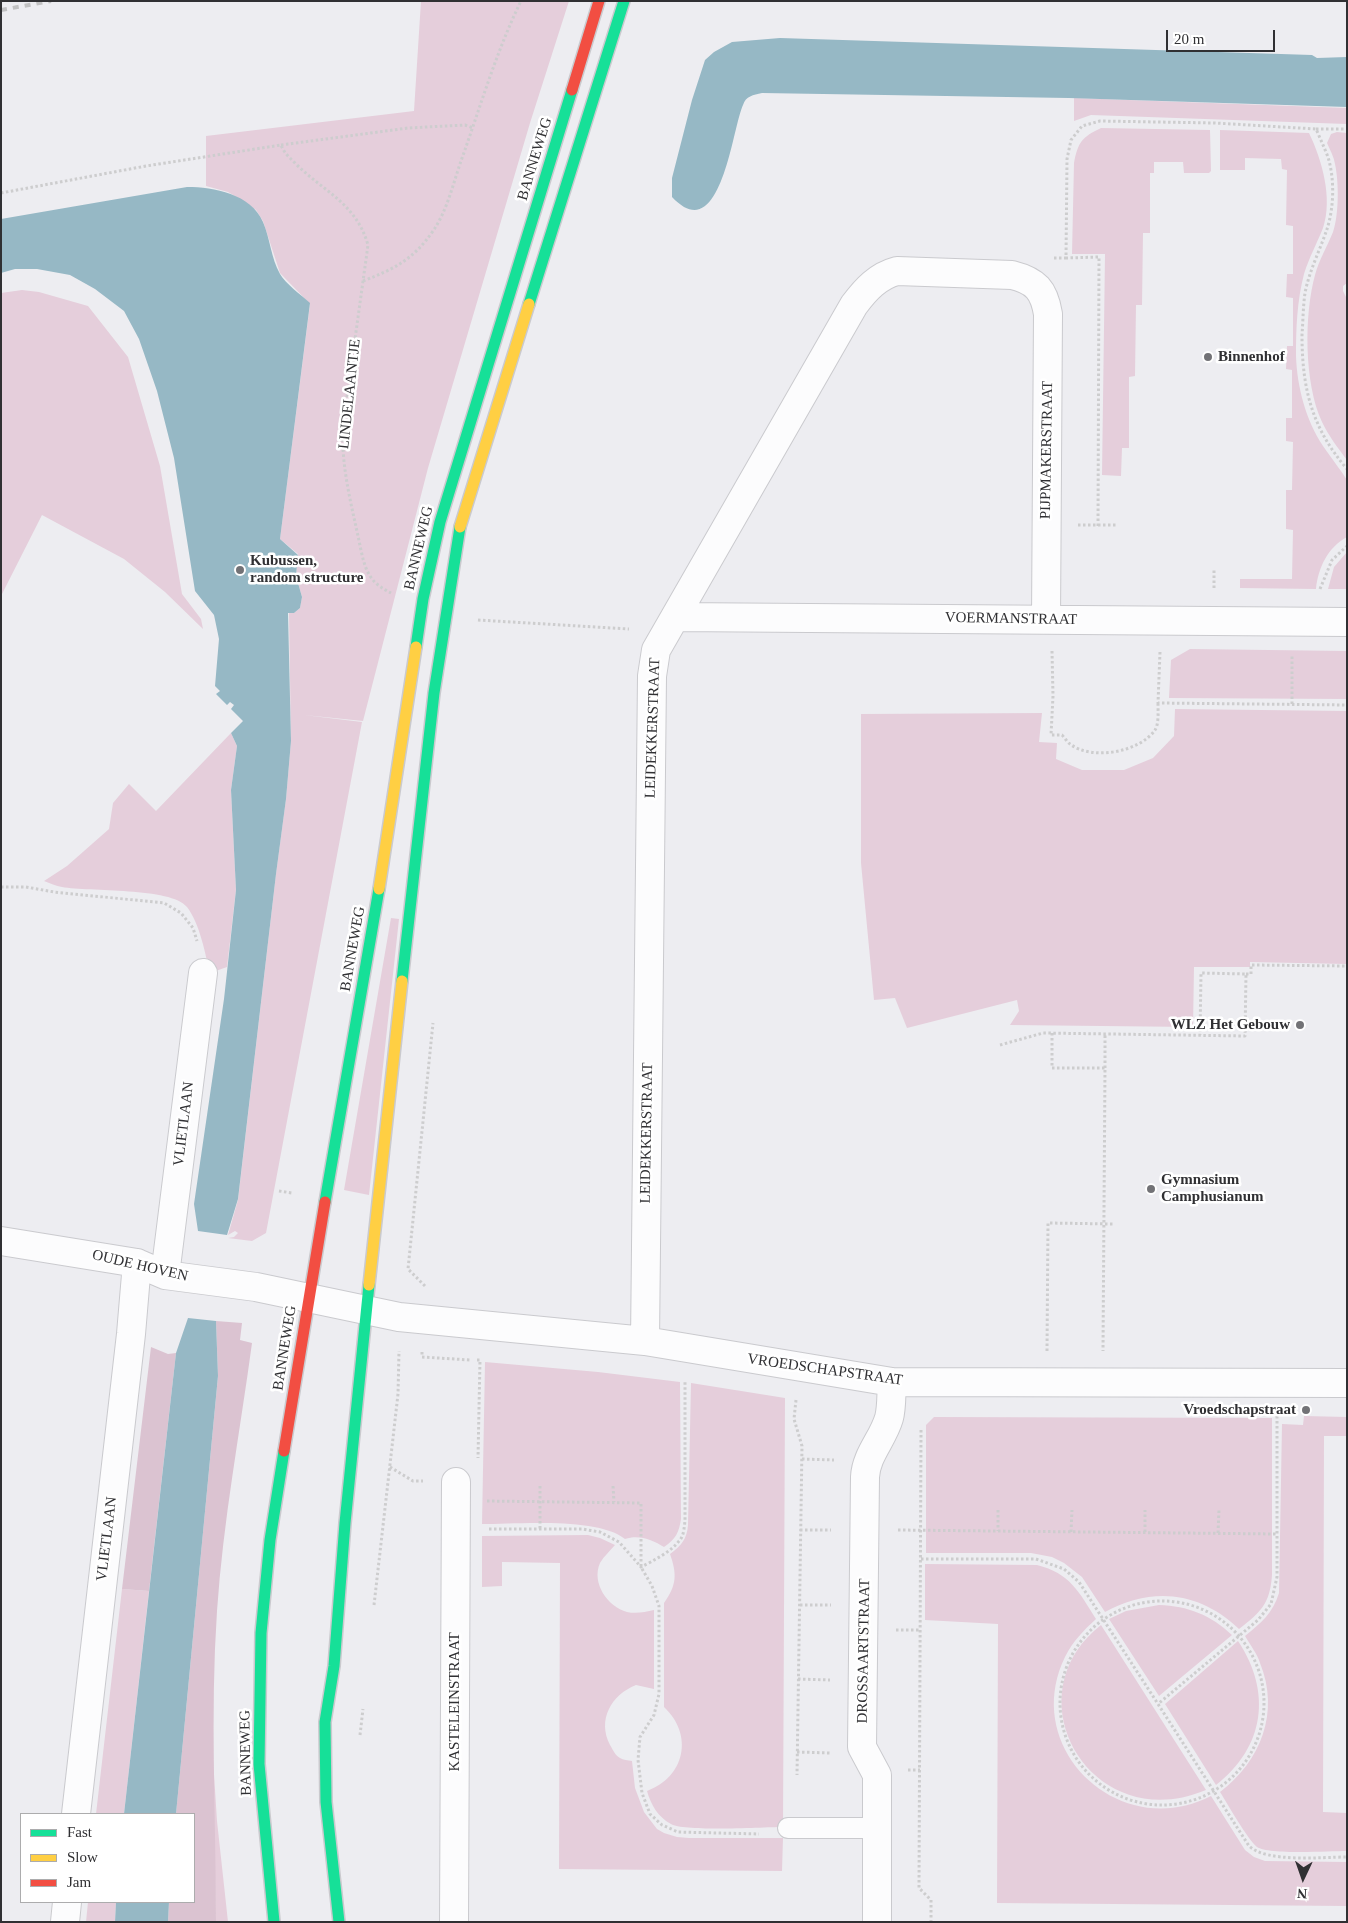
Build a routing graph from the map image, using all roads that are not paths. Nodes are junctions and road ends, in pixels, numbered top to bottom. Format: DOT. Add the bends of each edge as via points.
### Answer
graph roads {
  1 [pos="599,1"];
  2 [pos="624,1"];
  3 [pos="1035,284"];
  4 [pos="1046,619"];
  5 [pos="1347,622"];
  6 [pos="670,624"];
  7 [pos="204,973"];
  8 [pos="1,1241"];
  9 [pos="137,1263"];
  10 [pos="165,1274"];
  11 [pos="308,1298"];
  12 [pos="366,1309"];
  13 [pos="645,1341"];
  14 [pos="892,1382"];
  15 [pos="1347,1383"];
  16 [pos="467,1482"];
  17 [pos="76,1813"];
  18 [pos="788,1828"];
  19 [pos="876,1828"];
  20 [pos="67,1903"];
  21 [pos="65,1922"];
  22 [pos="274,1922"];
  23 [pos="339,1922"];
  24 [pos="454,1922"];
  25 [pos="877,1922"];
  1 -- 11 [label="main road, BANNEWEG" via="440,522 423,599 385,855"];
  2 -- 12 [label="main road" via="460,526 434,694"];
  3 -- 4 [label="street, PIJPMAKERSTRAAT" via="1046,300 1048,314"];
  3 -- 6 [label="street, LEIDEKKERSTRAAT" via="1012,275 897,271 884,274 873,283 854,305"];
  4 -- 5 [label="street, VOERMANSTRAAT"];
  4 -- 6 [label="street, VOERMANSTRAAT"];
  6 -- 13 [label="street, LEIDEKKERSTRAAT" via="656,650 652,676"];
  7 -- 10 [label="street, VLIETLAAN"];
  8 -- 9 [label="street, OUDE HOVEN"];
  9 -- 10 [label="street, OUDE HOVEN"];
  9 -- 17 [label="street, VLIETLAAN"];
  10 -- 11 [label="street, OUDE HOVEN"];
  11 -- 12 [label="street, VROEDSCHAPSTRAAT"];
  11 -- 22 [label="main road, BANNEWEG" via="270,1540 261,1633 259,1764"];
  12 -- 13 [label="street, VROEDSCHAPSTRAAT" via="411,1318"];
  12 -- 23 [label="main road" via="334,1666 325,1722 326,1802"];
  13 -- 14 [label="street, VROEDSCHAPSTRAAT"];
  14 -- 15 [label="street, VROEDSCHAPSTRAAT"];
  14 -- 19 [label="street, DROSSAARTSTRAAT" via="889,1419 867,1461 864,1477 862,1747 877,1775"];
  16 -- 24 [label="street, KASTELEINSTRAAT" via="456,1529"];
  18 -- 19 [label="lane"];
  19 -- 25 [label="street, DROSSAARTSTRAAT"];
  20 -- 21 [label="street"];
}
